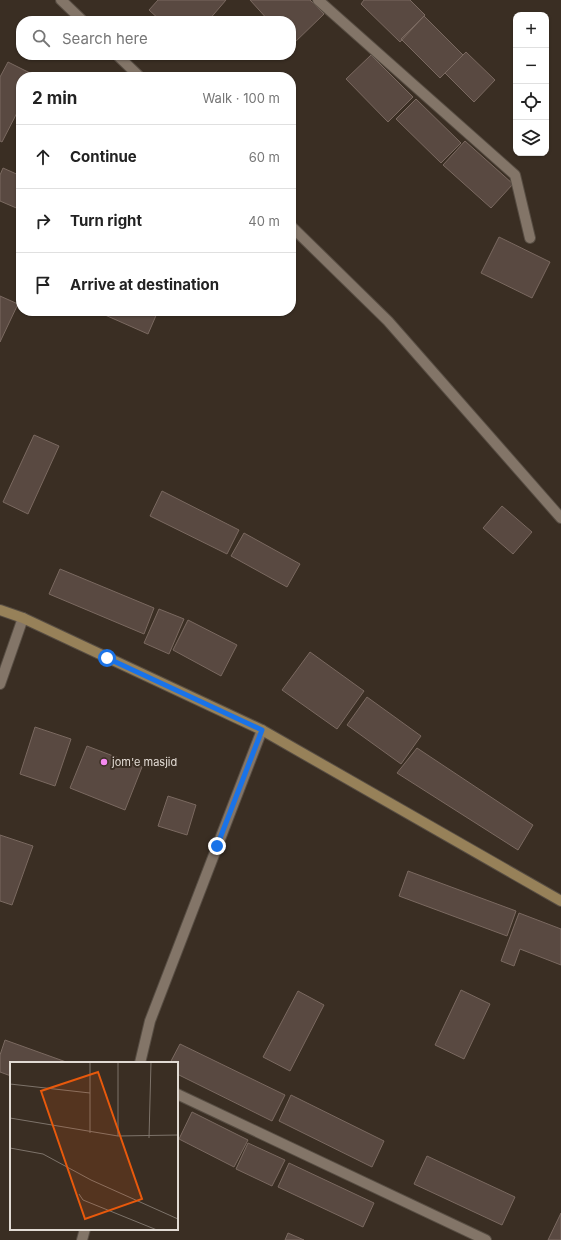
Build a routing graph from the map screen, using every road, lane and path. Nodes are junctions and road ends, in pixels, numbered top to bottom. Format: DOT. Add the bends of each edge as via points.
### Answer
graph roads {
  1 [pos="61,0"];
  2 [pos="318,0"];
  3 [pos="78,16"];
  4 [pos="122,60"];
  5 [pos="135,72"];
  6 [pos="296,231"];
  7 [pos="530,238"];
  8 [pos="561,518"];
  9 [pos="0,610"];
  10 [pos="23,618"];
  11 [pos="0,684"];
  12 [pos="262,730"];
  13 [pos="561,901"];
  14 [pos="140,1062"];
  15 [pos="178,1094"];
  16 [pos="85,1230"];
  17 [pos="82,1240"];
  18 [pos="486,1240"];
  1 -- 3 [label="street"];
  2 -- 7 [label="street" via="515,175"];
  4 -- 5 [label="street"];
  6 -- 8 [label="street" via="388,321"];
  9 -- 10 [label="street"];
  10 -- 11 [label="street"];
  10 -- 12 [label="street"];
  12 -- 13 [label="street"];
  12 -- 14 [label="street" via="150,1021"];
  15 -- 18 [label="street"];
  16 -- 17 [label="street"];
}
